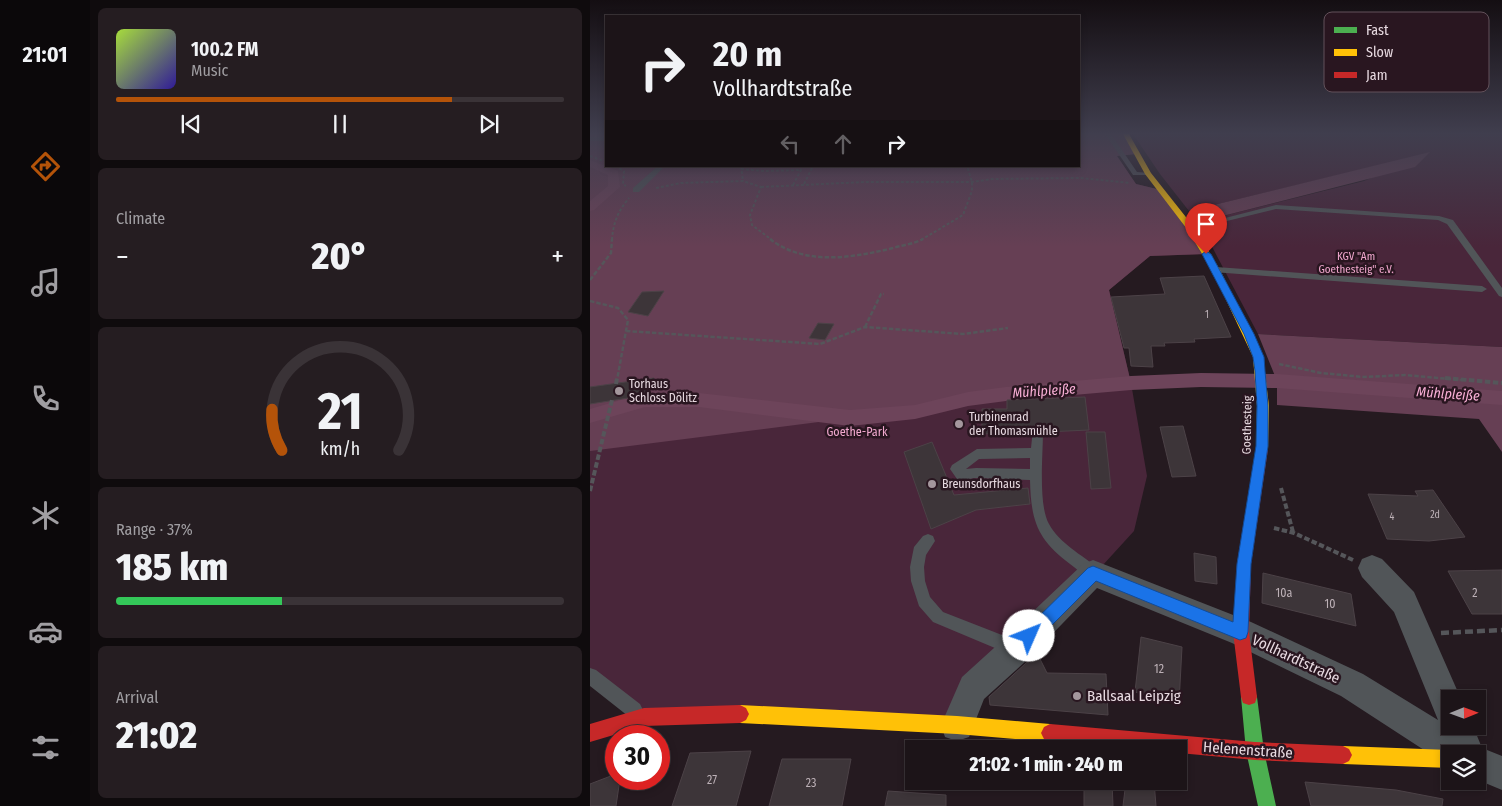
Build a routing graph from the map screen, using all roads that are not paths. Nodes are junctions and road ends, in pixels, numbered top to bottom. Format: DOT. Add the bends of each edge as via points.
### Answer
graph roads {
  1 [pos="656,172"];
  2 [pos="1132,172"];
  3 [pos="1148,174"];
  4 [pos="636,190"];
  5 [pos="1190,228"];
  6 [pos="1216,270"];
  7 [pos="1482,289"];
  8 [pos="1502,294"];
  9 [pos="1037,432"];
  10 [pos="1037,453"];
  11 [pos="1037,475"];
  12 [pos="928,541"];
  13 [pos="1372,568"];
  14 [pos="1093,573"];
  15 [pos="1240,632"];
  16 [pos="1016,649"];
  17 [pos="590,676"];
  18 [pos="1441,690"];
  19 [pos="644,717"];
  20 [pos="957,725"];
  21 [pos="590,733"];
  22 [pos="1446,745"];
  23 [pos="1255,751"];
  24 [pos="1441,759"];
  25 [pos="1486,766"];
  26 [pos="1502,773"];
  27 [pos="1267,806"];
  1 -- 4 [label="lane"];
  2 -- 3 [label="lane"];
  3 -- 5 [label="main road, Goethesteig"];
  5 -- 6 [label="main road, Goethesteig"];
  5 -- 8 [label="lane" via="1276,207 1439,218 1450,222"];
  6 -- 7 [label="lane"];
  6 -- 15 [label="main road, Goethesteig" via="1258,357 1263,406 1262,446 1244,564"];
  9 -- 10 [label="lane"];
  10 -- 11 [label="lane"];
  10 -- 11 [label="lane" via="977,454 956,469 961,475"];
  11 -- 14 [label="lane" via="1039,510 1044,528 1059,546"];
  12 -- 16 [label="lane" via="919,552 917,567 924,601 938,617"];
  13 -- 18 [label="street" via="1404,602"];
  14 -- 15 [label="street, Vollhardtstraße"];
  14 -- 16 [label="street"];
  15 -- 22 [label="street, Vollhardtstraße" via="1352,685"];
  15 -- 23 [label="main road, Goethesteig"];
  16 -- 20 [label="street" via="973,688"];
  17 -- 19 [label="lane"];
  19 -- 20 [label="main road, Helenenstraße" via="730,713"];
  19 -- 21 [label="main road"];
  20 -- 23 [label="main road, Helenenstraße"];
  23 -- 24 [label="main road, Helenenstraße"];
  23 -- 27 [label="main road, Goethesteig"];
  25 -- 26 [label="street"];
}
